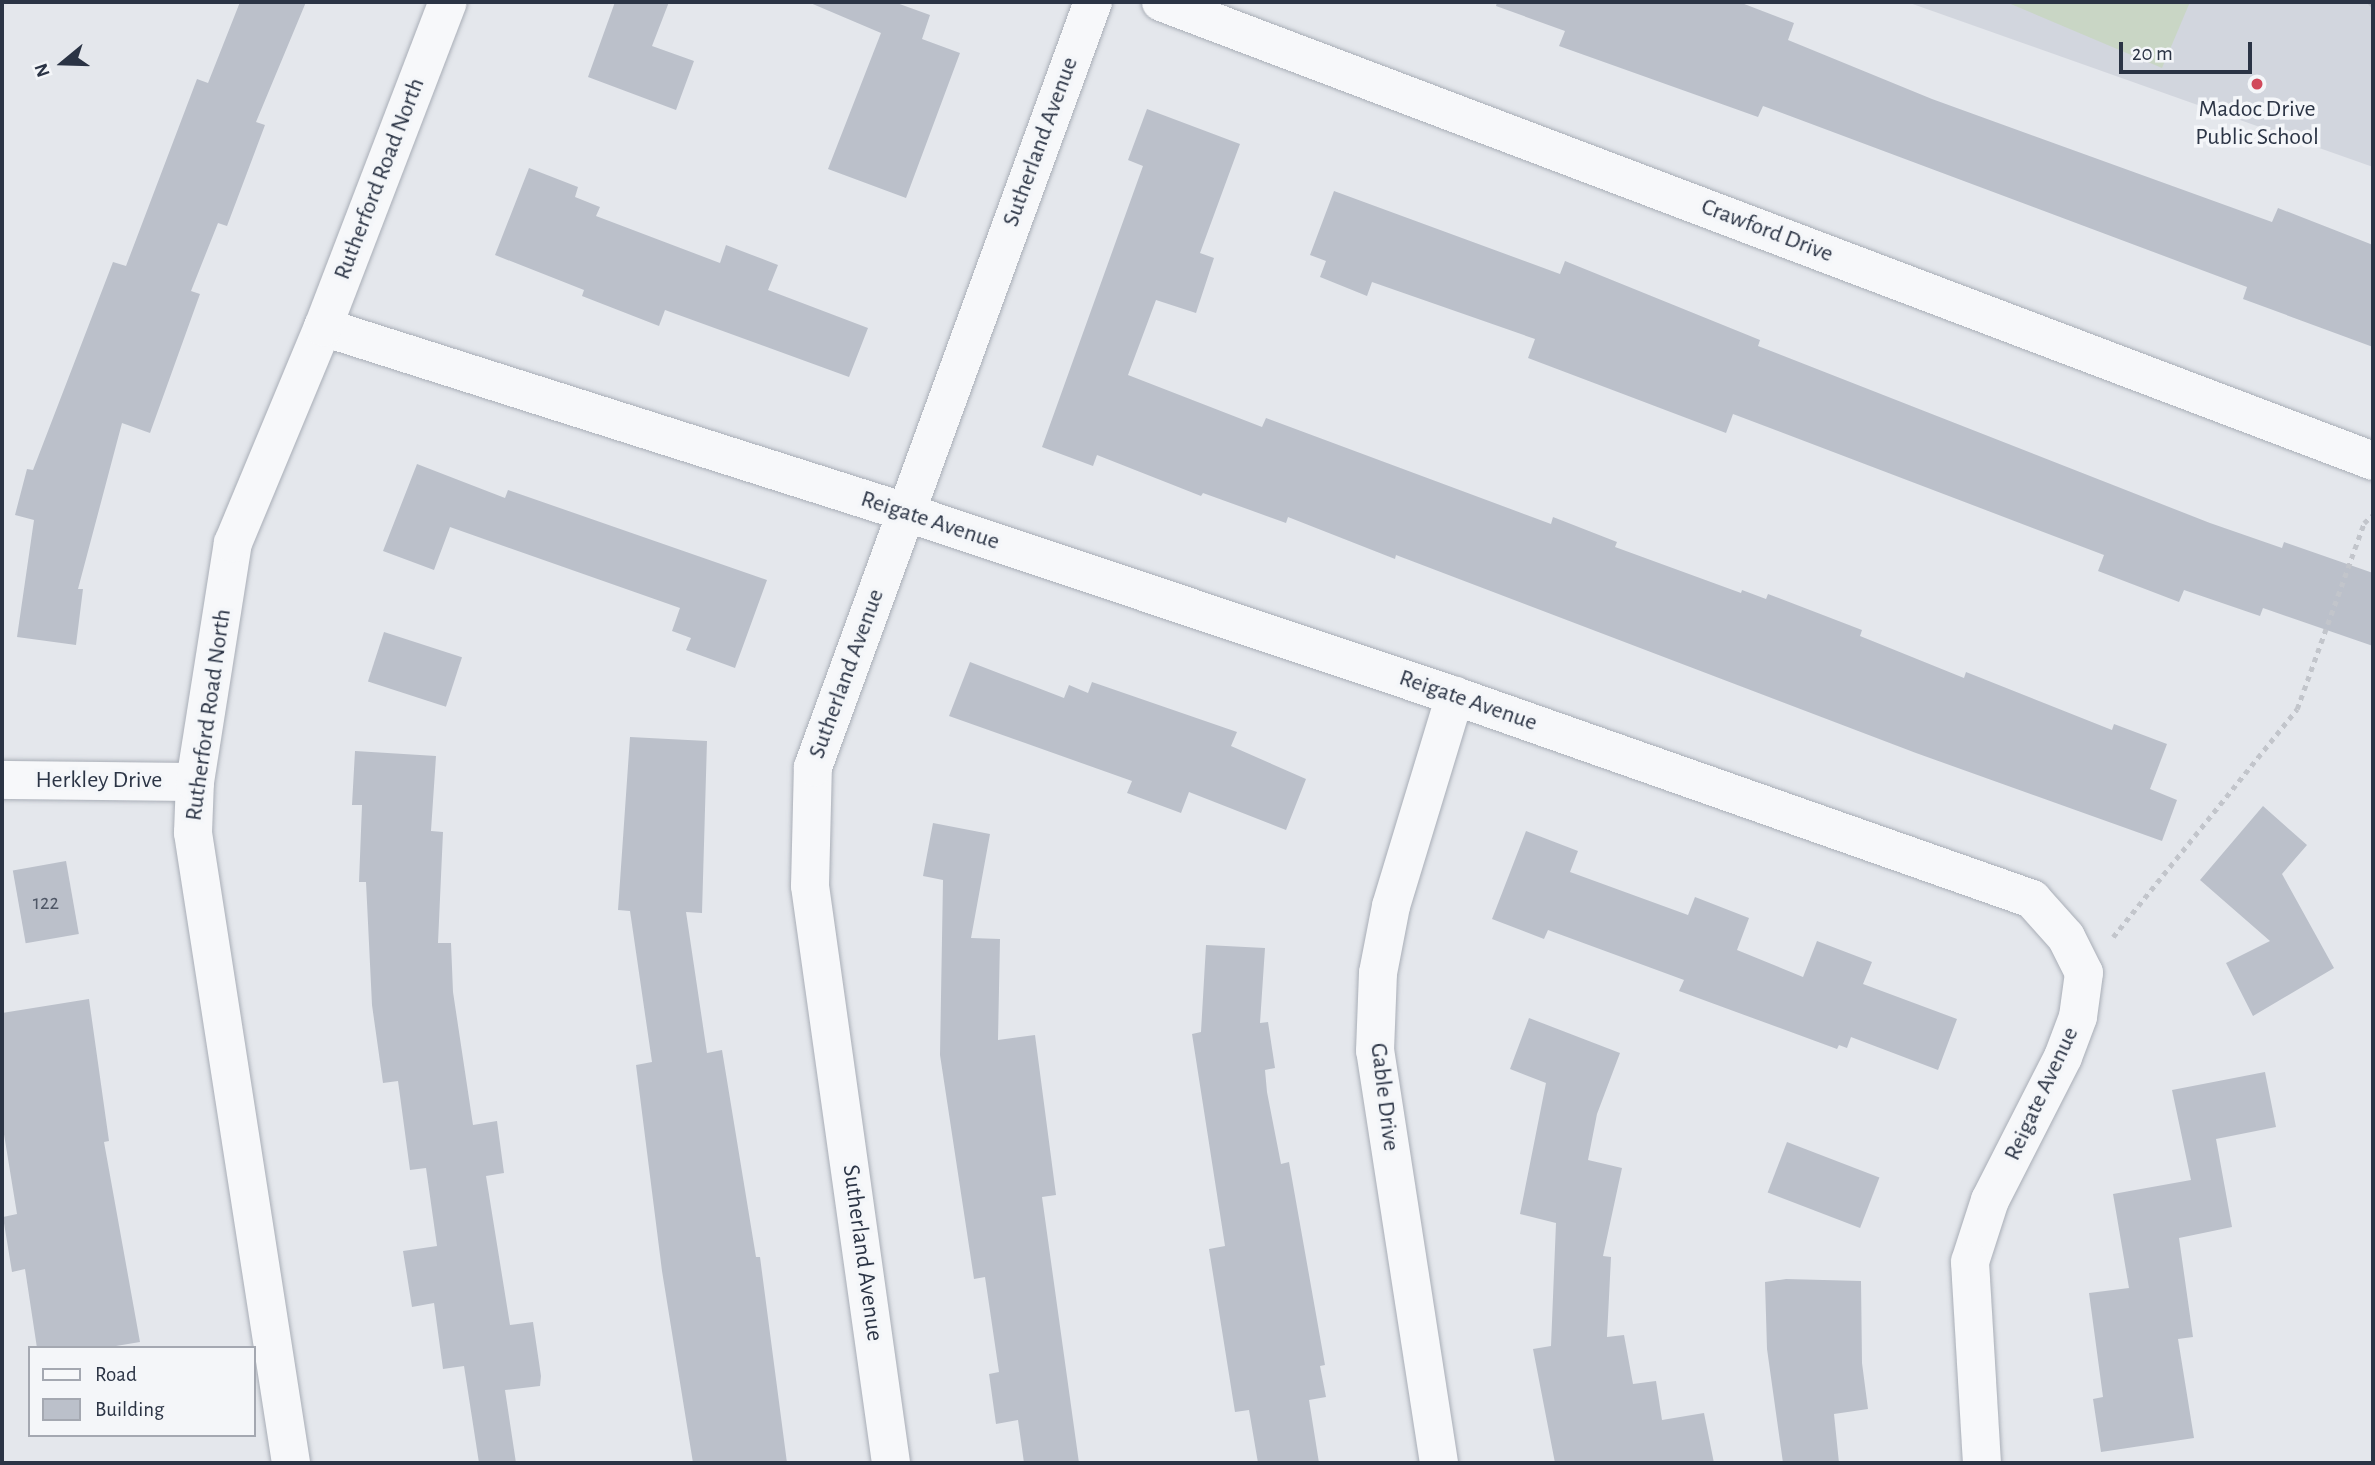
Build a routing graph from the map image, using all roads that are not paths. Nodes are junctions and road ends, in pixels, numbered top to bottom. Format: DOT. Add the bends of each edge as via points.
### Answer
graph roads {
  1 [pos="448,2"];
  2 [pos="1093,2"];
  3 [pos="1161,2"];
  4 [pos="323,327"];
  5 [pos="2373,461"];
  6 [pos="905,512"];
  7 [pos="1455,696"];
  8 [pos="2,780"];
  9 [pos="195,782"];
  10 [pos="290,1463"];
  11 [pos="891,1463"];
  12 [pos="1439,1463"];
  13 [pos="1982,1463"];
  1 -- 4 [label="street, Rutherford Road North"];
  2 -- 6 [label="street, Sutherland Avenue"];
  3 -- 5 [label="street, Crawford Drive"];
  4 -- 6 [label="street, Reigate Avenue"];
  4 -- 9 [label="street, Rutherford Road North" via="233,543"];
  6 -- 7 [label="street, Reigate Avenue"];
  6 -- 11 [label="street, Sutherland Avenue" via="813,766 810,887"];
  7 -- 12 [label="street, Gable Drive" via="1391,906 1378,973 1375,1051"];
  7 -- 13 [label="street, Reigate Avenue" via="2032,899 2066,937 2084,973 2078,1017 2063,1057 1990,1200 1970,1262"];
  8 -- 9 [label="street, Herkley Drive"];
  9 -- 10 [label="street, Rutherford Road North" via="193,832"];
}
